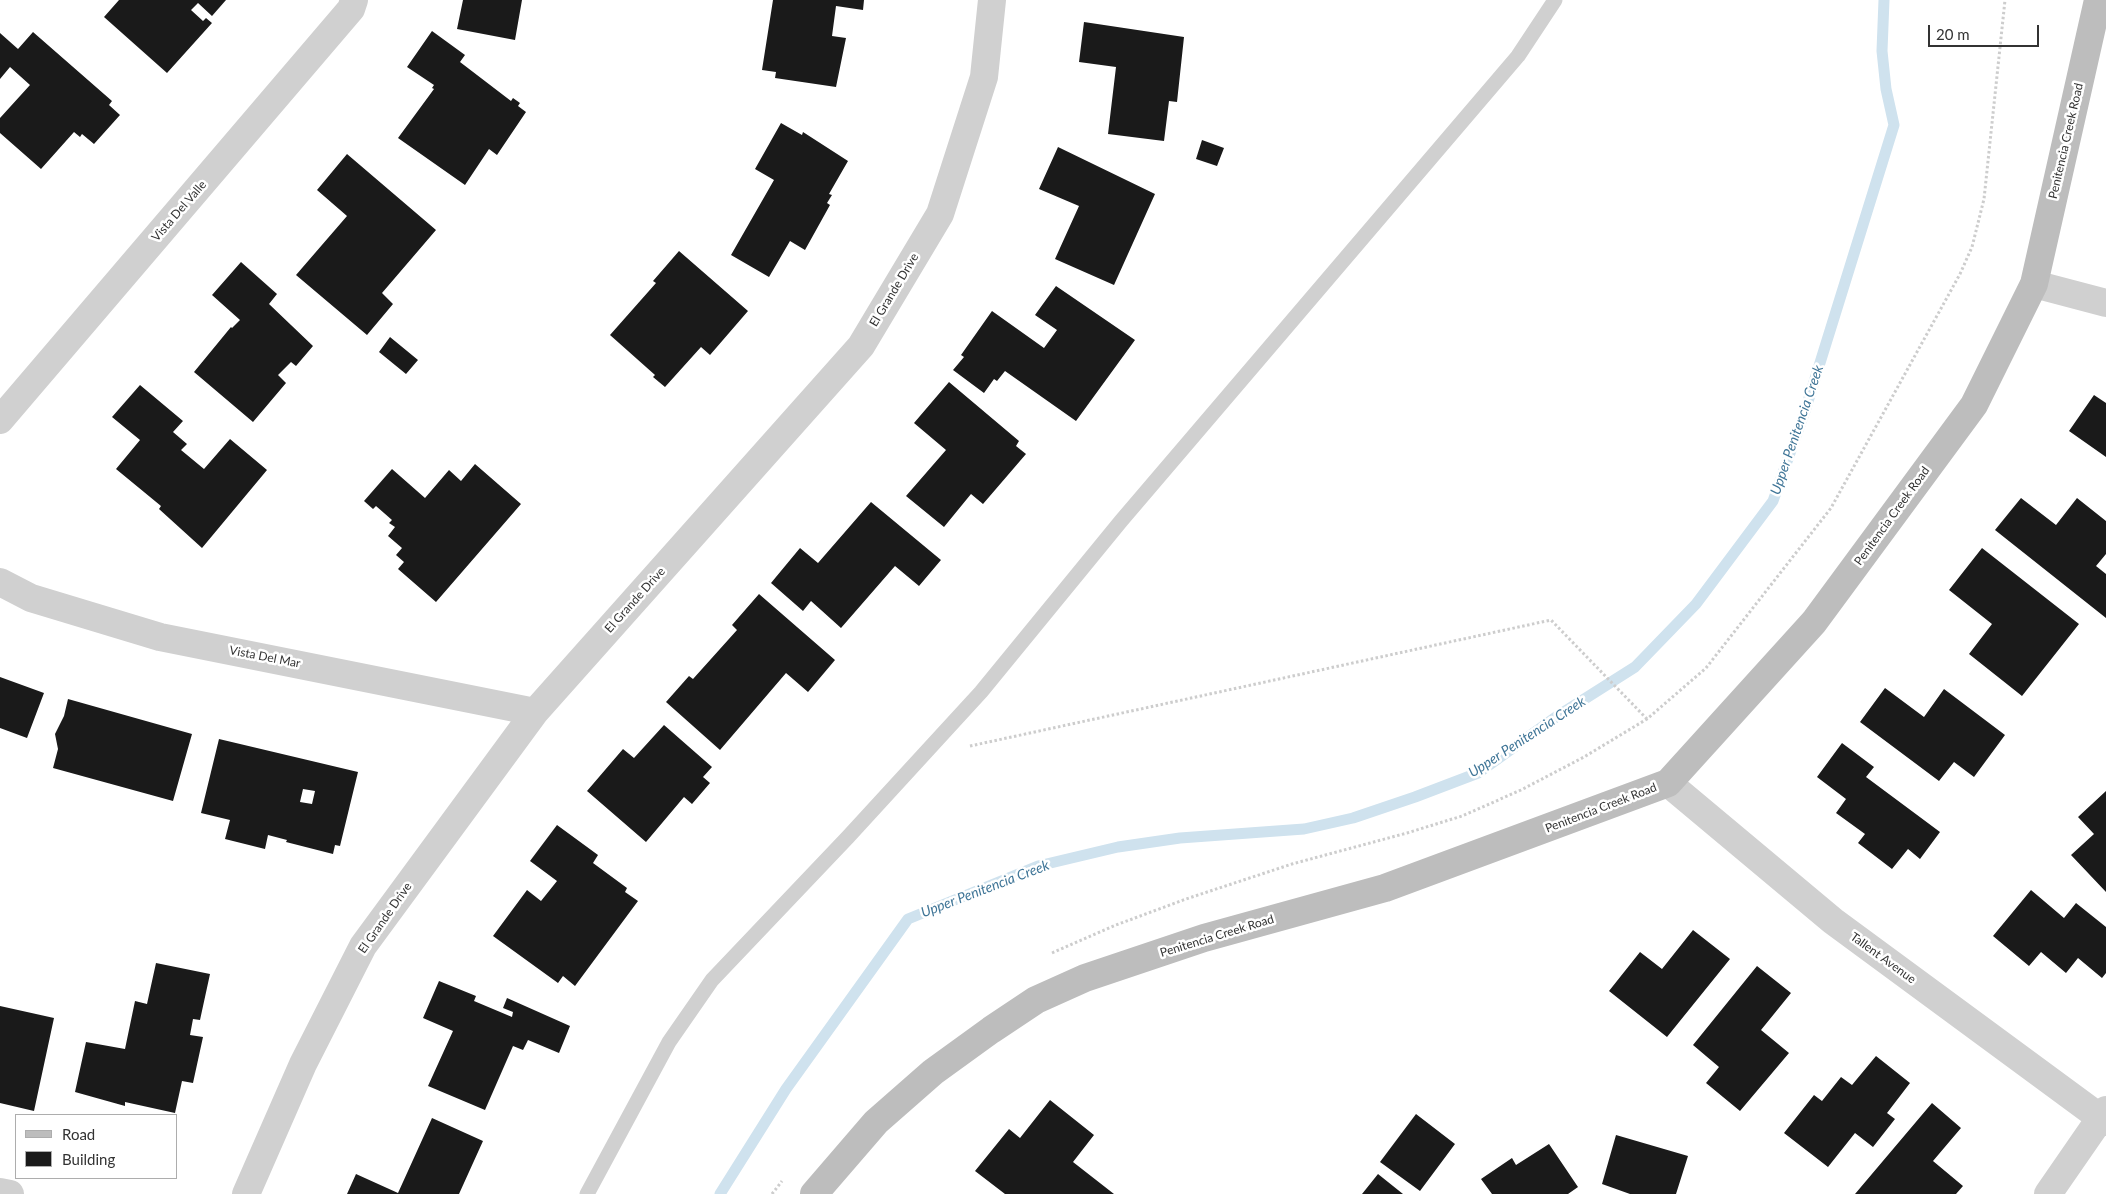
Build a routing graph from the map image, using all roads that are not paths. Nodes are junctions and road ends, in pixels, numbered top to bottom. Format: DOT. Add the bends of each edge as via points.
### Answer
graph roads {
  1 [pos="354,0"];
  2 [pos="992,0"];
  3 [pos="1555,0"];
  4 [pos="2098,0"];
  5 [pos="2034,284"];
  6 [pos="2106,303"];
  7 [pos="0,420"];
  8 [pos="0,582"];
  9 [pos="535,712"];
  10 [pos="1668,782"];
  11 [pos="2104,1116"];
  12 [pos="0,1192"];
  13 [pos="10,1194"];
  14 [pos="246,1194"];
  15 [pos="586,1194"];
  16 [pos="814,1194"];
  17 [pos="2048,1194"];
  1 -- 7 [label="street, Vista Del Valle" via="351,9"];
  2 -- 9 [label="street, El Grande Drive" via="984,77 940,214 861,346"];
  3 -- 15 [label="lane" via="1518,56 1121,521 981,692 712,980 669,1042"];
  4 -- 5 [label="street, Penitencia Creek Road"];
  5 -- 6 [label="street"];
  5 -- 10 [label="street, Penitencia Creek Road" via="1974,405 1814,622"];
  8 -- 9 [label="street, Vista Del Mar" via="31,598 160,636"];
  9 -- 14 [label="street, El Grande Drive" via="363,946 303,1064"];
  10 -- 11 [label="street, Tallent Avenue" via="1833,921"];
  10 -- 16 [label="street, Penitencia Creek Road" via="1386,888 1204,938 1085,978 1036,1000 933,1072 876,1122"];
  11 -- 17 [label="street"];
  12 -- 13 [label="street"];
}
